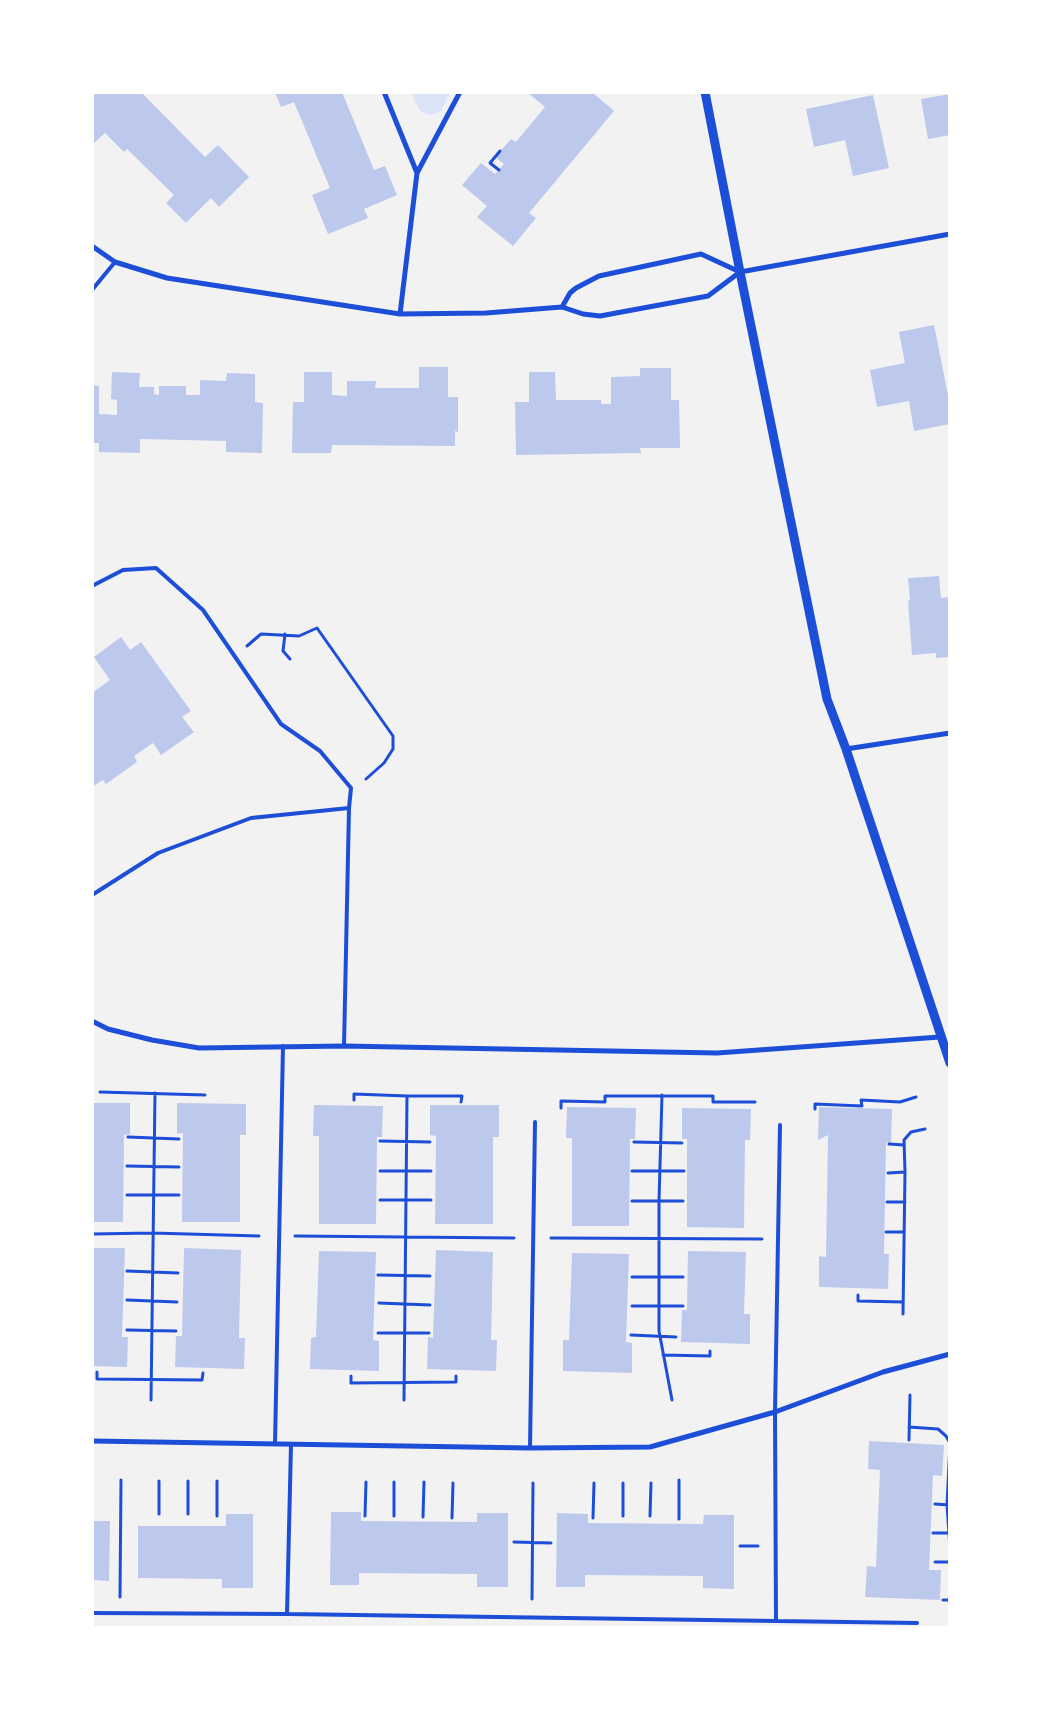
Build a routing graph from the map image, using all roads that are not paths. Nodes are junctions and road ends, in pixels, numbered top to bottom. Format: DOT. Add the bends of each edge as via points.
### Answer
graph roads {
  1 [pos="384,92"];
  2 [pos="460,92"];
  3 [pos="705,92"];
  4 [pos="417,173"];
  5 [pos="950,234"];
  6 [pos="92,246"];
  7 [pos="115,262"];
  8 [pos="740,272"];
  9 [pos="92,290"];
  10 [pos="562,308"];
  11 [pos="400,314"];
  12 [pos="92,586"];
  13 [pos="950,733"];
  14 [pos="846,749"];
  15 [pos="349,808"];
  16 [pos="92,895"];
  17 [pos="92,1022"];
  18 [pos="940,1036"];
  19 [pos="282,1046"];
  20 [pos="344,1046"];
  21 [pos="950,1063"];
  22 [pos="535,1122"];
  23 [pos="780,1125"];
  24 [pos="950,1354"];
  25 [pos="775,1412"];
  26 [pos="92,1440"];
  27 [pos="275,1444"];
  28 [pos="291,1445"];
  29 [pos="530,1448"];
  30 [pos="92,1613"];
  31 [pos="287,1614"];
  32 [pos="776,1621"];
  33 [pos="917,1623"];
  1 -- 4 [label="street"];
  2 -- 4 [label="street"];
  3 -- 8 [label="street"];
  4 -- 11 [label="street"];
  5 -- 8 [label="street"];
  6 -- 7 [label="street"];
  7 -- 9 [label="lane"];
  7 -- 11 [label="street" via="167,278"];
  8 -- 10 [label="street" via="708,296 600,316"];
  8 -- 10 [label="street" via="701,254 599,276 570,293"];
  8 -- 14 [label="street" via="827,699"];
  10 -- 11 [label="street"];
  12 -- 15 [label="lane" via="124,570 156,568 203,610 281,724 320,751 351,788"];
  13 -- 14 [label="street"];
  14 -- 18 [label="street"];
  15 -- 16 [label="lane" via="251,818 158,853"];
  15 -- 20 [label="lane"];
  17 -- 19 [label="street" via="152,1040 200,1048"];
  18 -- 20 [label="street" via="717,1053"];
  18 -- 21 [label="street"];
  19 -- 20 [label="street"];
  19 -- 27 [label="lane"];
  22 -- 29 [label="lane"];
  23 -- 25 [label="lane"];
  24 -- 25 [label="street" via="883,1372"];
  25 -- 29 [label="street" via="650,1447"];
  25 -- 32 [label="lane"];
  26 -- 27 [label="street"];
  27 -- 28 [label="street"];
  28 -- 29 [label="street"];
  28 -- 31 [label="lane"];
  30 -- 31 [label="lane"];
  31 -- 32 [label="lane"];
  32 -- 33 [label="lane"];
}
